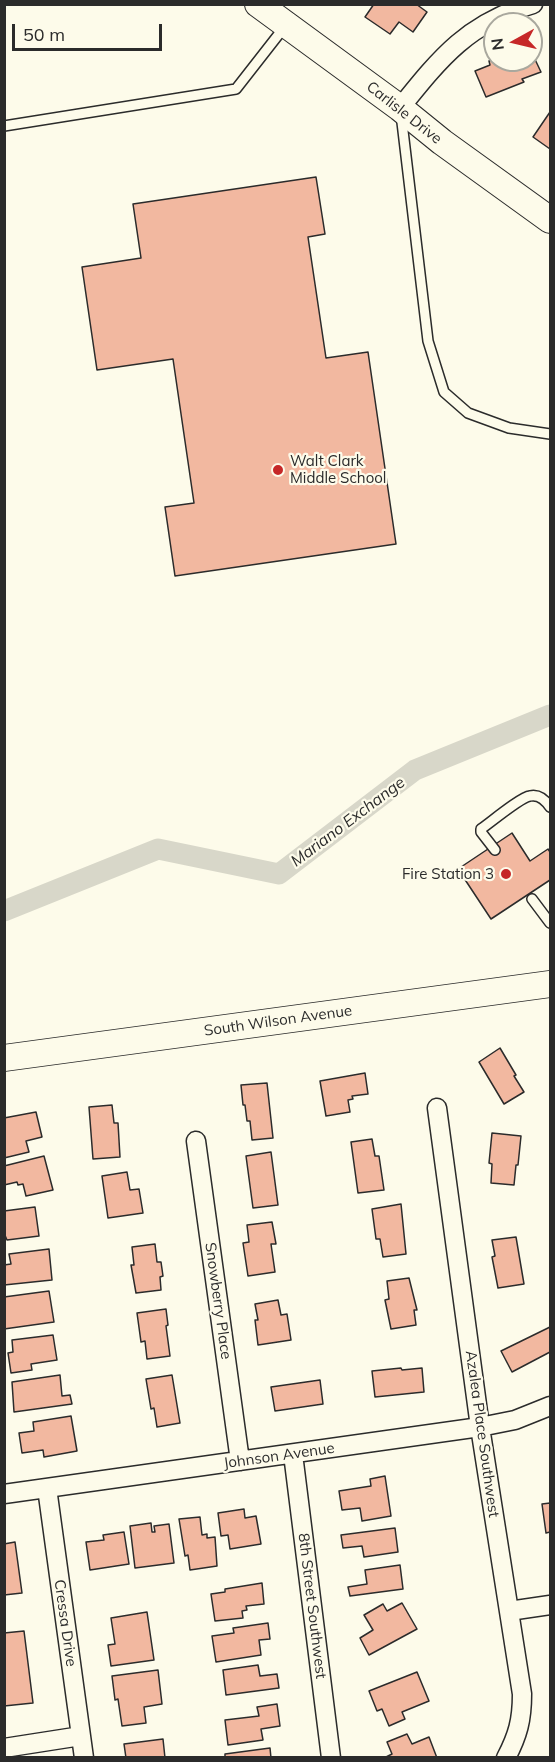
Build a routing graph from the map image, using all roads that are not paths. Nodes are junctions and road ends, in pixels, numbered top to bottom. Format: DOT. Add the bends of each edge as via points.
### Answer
graph roads {
  1 [pos="258,4"];
  2 [pos="533,4"];
  3 [pos="286,24"];
  4 [pos="400,108"];
  5 [pos="4,126"];
  6 [pos="550,220"];
  7 [pos="550,434"];
  8 [pos="550,807"];
  9 [pos="495,850"];
  10 [pos="532,899"];
  11 [pos="550,923"];
  12 [pos="550,984"];
  13 [pos="4,1058"];
  14 [pos="437,1108"];
  15 [pos="196,1141"];
  16 [pos="550,1406"];
  17 [pos="480,1427"];
  18 [pos="293,1454"];
  19 [pos="240,1461"];
  20 [pos="47,1488"];
  21 [pos="4,1494"];
  22 [pos="550,1605"];
  23 [pos="509,1611"];
  24 [pos="81,1736"];
  25 [pos="4,1748"];
  26 [pos="84,1758"];
  27 [pos="331,1758"];
  28 [pos="506,1758"];
  1 -- 3 [label="main road, Carlisle Drive"];
  2 -- 4 [label="street" via="479,27 459,41"];
  3 -- 4 [label="main road, Carlisle Drive"];
  3 -- 5 [label="lane" via="236,89"];
  4 -- 6 [label="main road, Carlisle Drive"];
  4 -- 7 [label="lane" via="428,341 444,392 468,413 509,428"];
  8 -- 9 [label="lane" via="536,796 526,797 481,829"];
  10 -- 11 [label="lane"];
  12 -- 13 [label="main road, South Wilson Avenue"];
  14 -- 17 [label="street, Azalea Place Southwest"];
  15 -- 19 [label="street, Snowberry Place"];
  16 -- 17 [label="street, Johnson Avenue" via="515,1420"];
  17 -- 18 [label="street, Johnson Avenue"];
  17 -- 23 [label="street, Azalea Place Southwest"];
  18 -- 19 [label="street, Johnson Avenue"];
  18 -- 27 [label="street, 8th Street Southwest"];
  19 -- 20 [label="street, Johnson Avenue"];
  20 -- 21 [label="street, Johnson Avenue"];
  20 -- 24 [label="street, Cressa Drive"];
  22 -- 23 [label="street"];
  23 -- 28 [label="street, Azalea Place Southwest" via="522,1714"];
  24 -- 25 [label="street"];
  24 -- 26 [label="street, Cressa Drive"];
}
